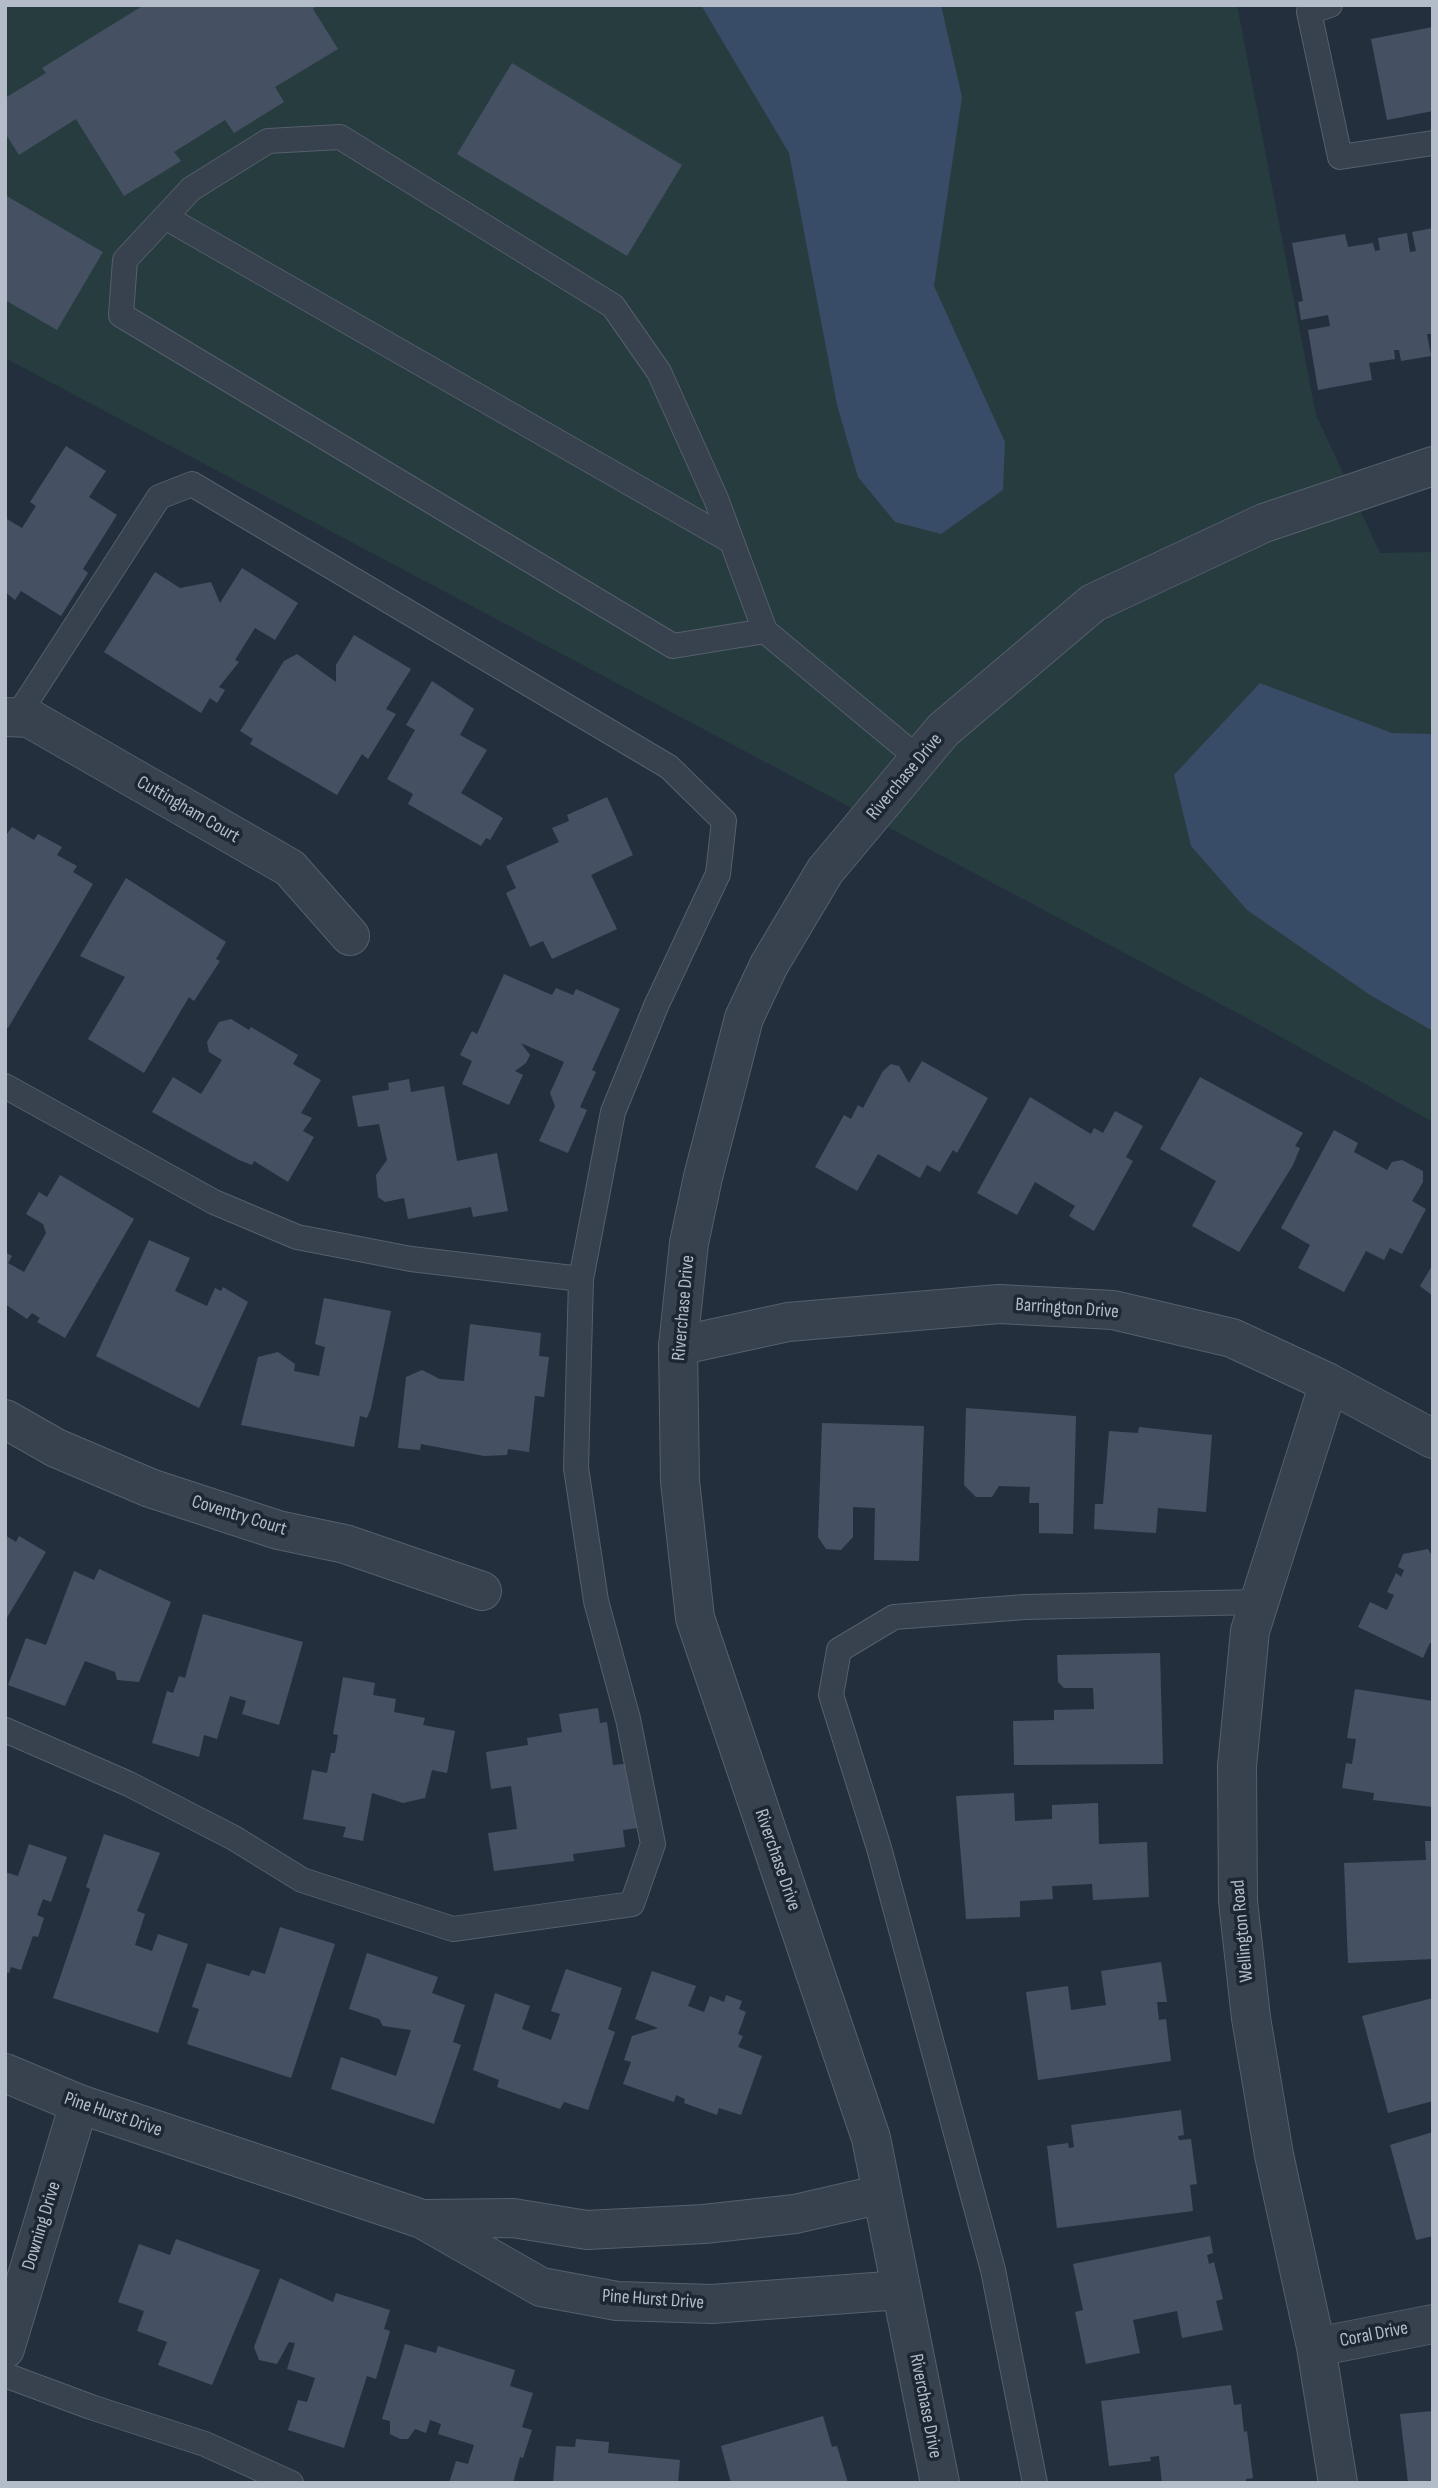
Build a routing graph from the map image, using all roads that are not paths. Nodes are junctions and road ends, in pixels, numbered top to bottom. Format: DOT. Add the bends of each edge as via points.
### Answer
graph roads {
  1 [pos="1330,5"];
  2 [pos="1433,143"];
  3 [pos="165,217"];
  4 [pos="1433,466"];
  5 [pos="731,541"];
  6 [pos="765,631"];
  7 [pos="11,717"];
  8 [pos="919,759"];
  9 [pos="350,936"];
  10 [pos="5,1086"];
  11 [pos="581,1279"];
  12 [pos="678,1346"];
  13 [pos="1329,1383"];
  14 [pos="5,1419"];
  15 [pos="1433,1438"];
  16 [pos="482,1591"];
  17 [pos="1259,1602"];
  18 [pos="5,1730"];
  19 [pos="5,2073"];
  20 [pos="79,2104"];
  21 [pos="882,2194"];
  22 [pos="422,2218"];
  23 [pos="901,2290"];
  24 [pos="1433,2324"];
  25 [pos="1316,2347"];
  26 [pos="5,2349"];
  27 [pos="5,2375"];
  28 [pos="291,2483"];
  29 [pos="940,2483"];
  30 [pos="1035,2483"];
  31 [pos="1338,2483"];
  1 -- 2 [label="lane" via="1309,12 1340,157"];
  3 -- 5 [label="lane"];
  3 -- 5 [label="lane" via="191,189 268,141 340,136 614,306 659,372"];
  3 -- 6 [label="lane" via="125,260 121,315 673,646"];
  4 -- 8 [label="street, Riverchase Drive" via="1264,523 1093,603 943,730"];
  5 -- 6 [label="lane"];
  6 -- 8 [label="lane"];
  7 -- 9 [label="street, Cuttingham Court" via="29,718 290,867"];
  7 -- 11 [label="lane" via="159,497 192,484 669,767 724,821 719,874 656,1006 613,1112"];
  8 -- 12 [label="street, Riverchase Drive" via="825,871 769,965 744,1018 692,1230"];
  10 -- 11 [label="lane" via="214,1202 297,1237 411,1259"];
  11 -- 18 [label="lane" via="576,1468 596,1601 628,1719 653,1844 632,1904 453,1929 302,1880 234,1838 129,1784"];
  12 -- 13 [label="street, Barrington Drive" via="788,1322 999,1304 1113,1310 1233,1338"];
  12 -- 21 [label="street, Riverchase Drive" via="680,1481 695,1618 871,2138"];
  13 -- 15 [label="street, Barrington Drive"];
  13 -- 17 [label="street, Wellington Road"];
  14 -- 16 [label="street, Coventry Court" via="56,1448 150,1488 278,1530 345,1544"];
  17 -- 25 [label="street, Wellington Road" via="1250,1631 1237,1766 1238,1901 1271,2141"];
  17 -- 30 [label="lane" via="1025,1607 894,1617 839,1650 831,1695 879,1847 993,2270"];
  19 -- 20 [label="street, Pine Hurst Drive"];
  20 -- 22 [label="street, Pine Hurst Drive"];
  20 -- 26 [label="street, Downing Drive"];
  21 -- 22 [label="street, Pine Hurst Drive" via="794,2214 704,2224 587,2230 513,2218"];
  21 -- 23 [label="street, Riverchase Drive"];
  22 -- 23 [label="street, Pine Hurst Drive" via="541,2287 617,2301 712,2304"];
  23 -- 29 [label="street, Riverchase Drive"];
  24 -- 25 [label="street, Coral Drive"];
  25 -- 31 [label="street, Wellington Road"];
  27 -- 28 [label="lane" via="205,2444"];
}
